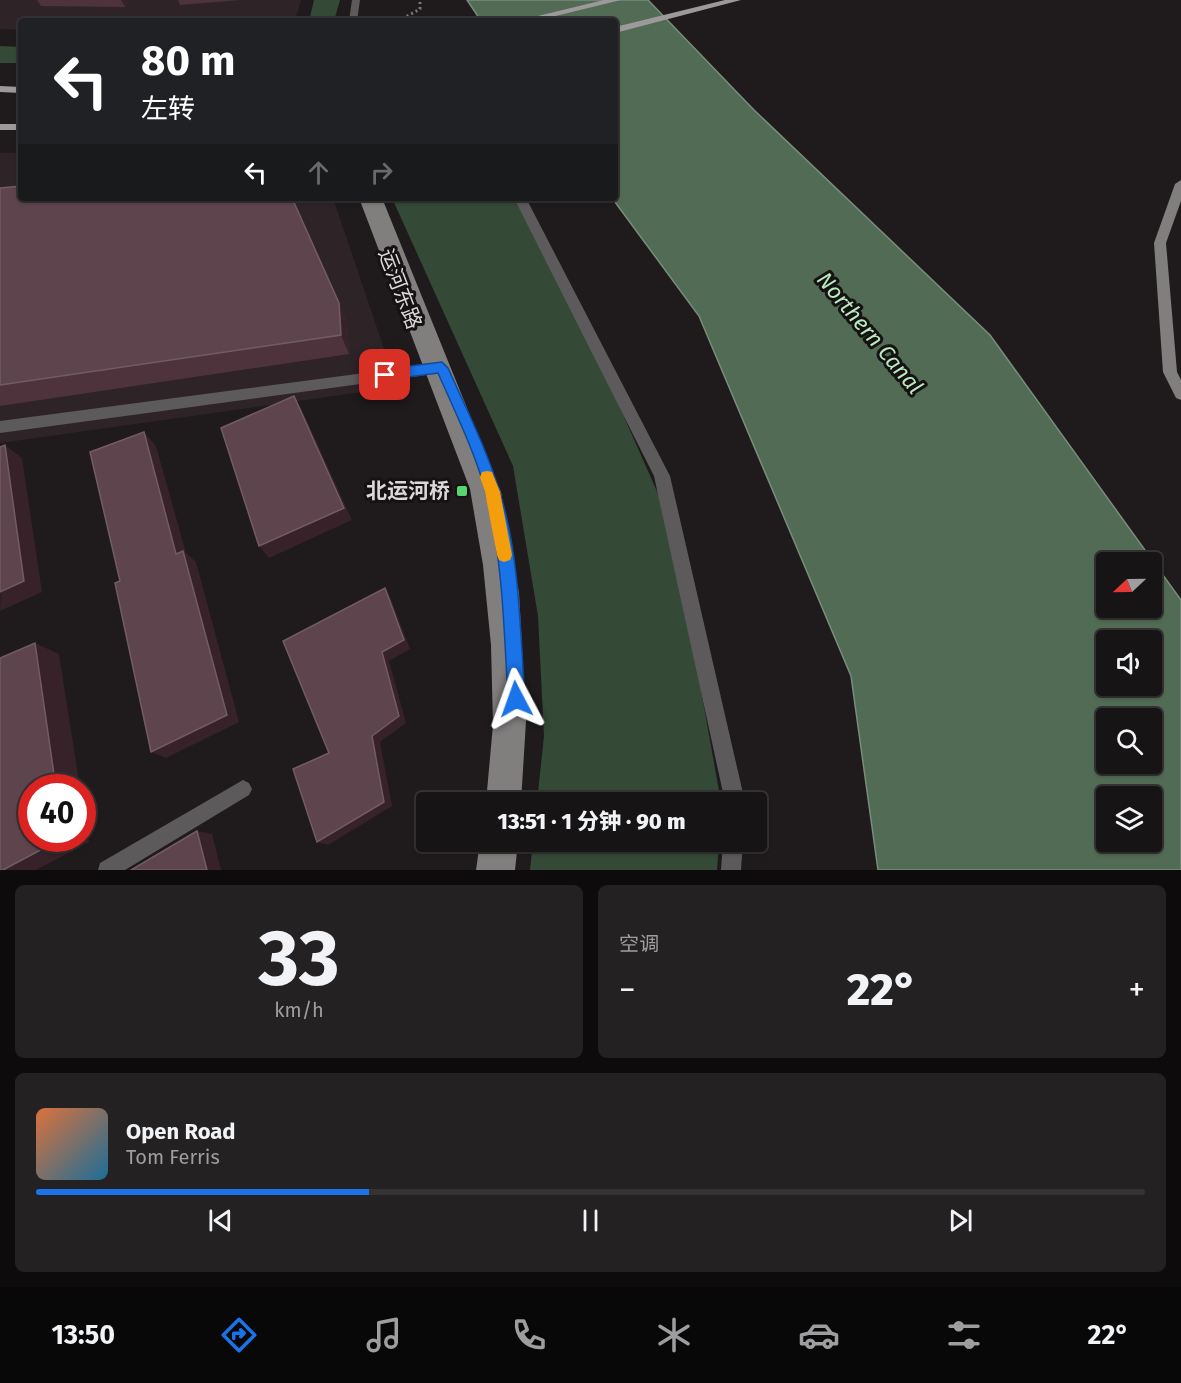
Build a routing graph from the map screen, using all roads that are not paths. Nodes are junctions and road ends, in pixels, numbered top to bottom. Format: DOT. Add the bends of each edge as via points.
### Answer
graph roads {
  1 [pos="356,0"];
  2 [pos="616,0"];
  3 [pos="736,0"];
  4 [pos="353,18"];
  5 [pos="535,18"];
  6 [pos="618,29"];
  7 [pos="0,89"];
  8 [pos="18,90"];
  9 [pos="0,127"];
  10 [pos="18,127"];
  11 [pos="1181,184"];
  12 [pos="365,201"];
  13 [pos="377,201"];
  14 [pos="522,201"];
  15 [pos="436,368"];
  16 [pos="1181,394"];
  17 [pos="0,427"];
  18 [pos="243,789"];
  19 [pos="496,792"];
  20 [pos="512,792"];
  21 [pos="733,792"];
  22 [pos="489,852"];
  23 [pos="507,852"];
  24 [pos="732,852"];
  25 [pos="107,870"];
  26 [pos="486,870"];
  27 [pos="505,870"];
  28 [pos="731,870"];
  1 -- 4 [label="lane"];
  2 -- 5 [label="main road"];
  3 -- 6 [label="main road"];
  7 -- 8 [label="main road"];
  9 -- 10 [label="main road"];
  11 -- 16 [label="street" via="1160,243 1170,372"];
  12 -- 15 [label="street, 运河东路"];
  13 -- 15 [label="street"];
  14 -- 21 [label="street" via="662,476"];
  15 -- 17 [label="lane"];
  15 -- 19 [label="street, 运河东路" via="478,489 487,533 501,680"];
  15 -- 20 [label="street" via="482,464 500,525 510,593 518,721"];
  18 -- 25 [label="lane"];
  22 -- 26 [label="street"];
  23 -- 27 [label="street"];
  24 -- 28 [label="street"];
}
